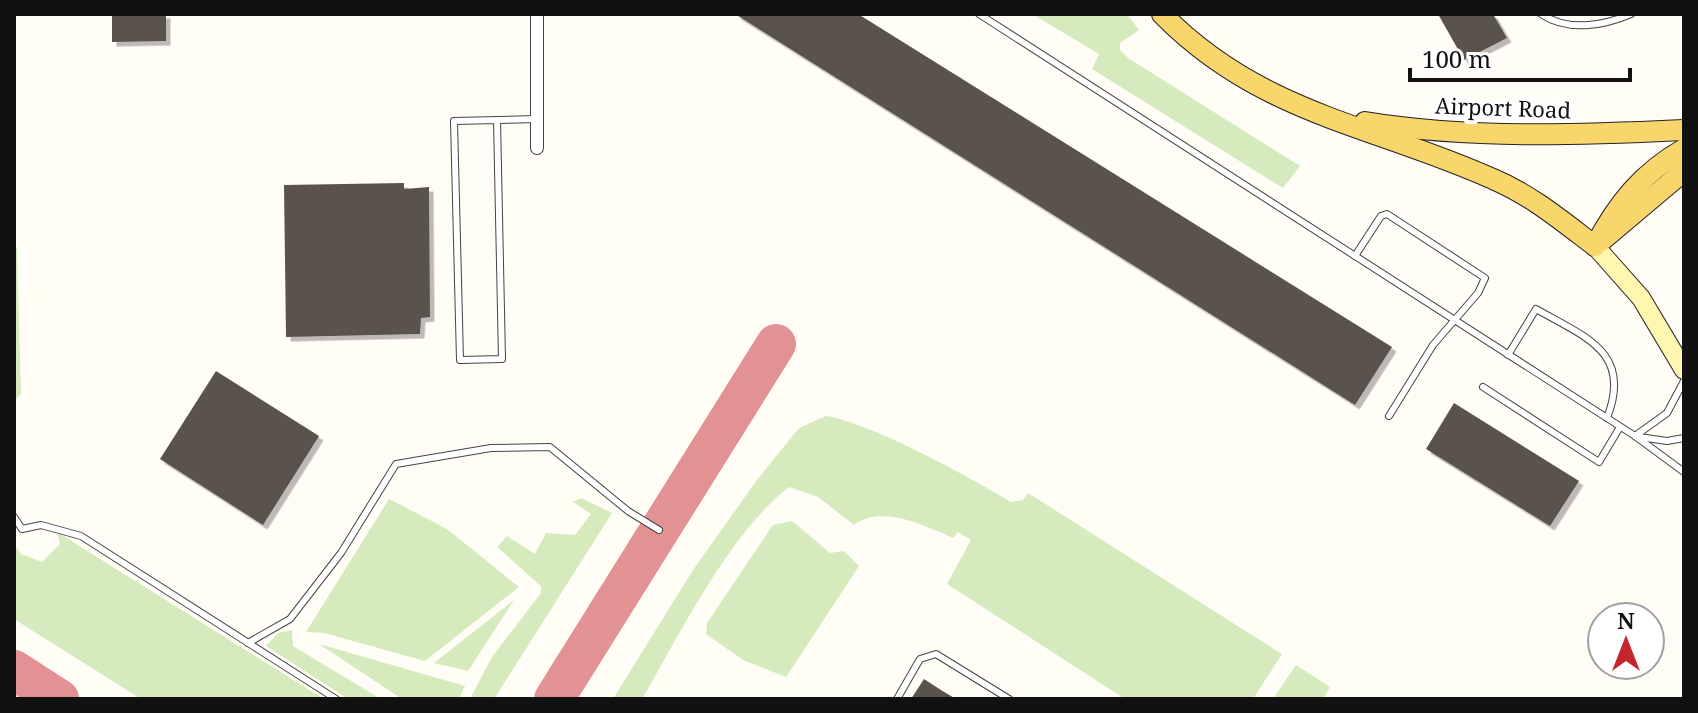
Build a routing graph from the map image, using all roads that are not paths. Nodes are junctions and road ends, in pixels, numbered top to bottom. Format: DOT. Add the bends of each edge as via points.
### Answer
graph roads {
  1 [pos="537,14"];
  2 [pos="979,14"];
  3 [pos="1162,14"];
  4 [pos="1541,14"];
  5 [pos="1631,14"];
  6 [pos="1320,116"];
  7 [pos="537,119"];
  8 [pos="497,120"];
  9 [pos="1684,130"];
  10 [pos="537,148"];
  11 [pos="1684,149"];
  12 [pos="1684,171"];
  13 [pos="1595,246"];
  14 [pos="1355,256"];
  15 [pos="1455,321"];
  16 [pos="1508,355"];
  17 [pos="1684,370"];
  18 [pos="1684,381"];
  19 [pos="1483,387"];
  20 [pos="1389,416"];
  21 [pos="1607,418"];
  22 [pos="1620,427"];
  23 [pos="1635,436"];
  24 [pos="1684,438"];
  25 [pos="1684,472"];
  26 [pos="14,517"];
  27 [pos="659,530"];
  28 [pos="248,643"];
  29 [pos="336,699"];
  30 [pos="897,699"];
  31 [pos="1009,699"];
  1 -- 7 [label="street"];
  2 -- 14 [label="lane"];
  3 -- 6 [label="main road" via="1229,71"];
  4 -- 5 [label="lane" via="1578,26 1610,24"];
  6 -- 9 [label="main road, Airport Road" via="1403,128 1544,134"];
  6 -- 13 [label="main road" via="1492,178"];
  7 -- 8 [label="lane"];
  7 -- 10 [label="street"];
  8 -- 8 [label="lane" via="454,121 460,360 502,359"];
  11 -- 13 [label="main road" via="1640,180 1617,205"];
  12 -- 13 [label="main road"];
  13 -- 17 [label="street" via="1641,298"];
  14 -- 15 [label="lane"];
  14 -- 15 [label="lane" via="1387,214 1483,275 1484,282"];
  15 -- 16 [label="lane"];
  15 -- 20 [label="lane" via="1433,345"];
  16 -- 21 [label="lane"];
  16 -- 21 [label="lane" via="1536,309 1597,344 1615,375 1618,392"];
  18 -- 23 [label="lane" via="1667,413"];
  19 -- 22 [label="lane" via="1599,462"];
  21 -- 22 [label="lane"];
  22 -- 23 [label="lane"];
  23 -- 24 [label="lane"];
  23 -- 25 [label="lane"];
  26 -- 28 [label="lane" via="22,529 41,525 81,536"];
  27 -- 28 [label="lane" via="550,447 491,448 396,464 341,553 290,619"];
  28 -- 29 [label="lane"];
  30 -- 31 [label="lane" via="920,659 936,654"];
}
